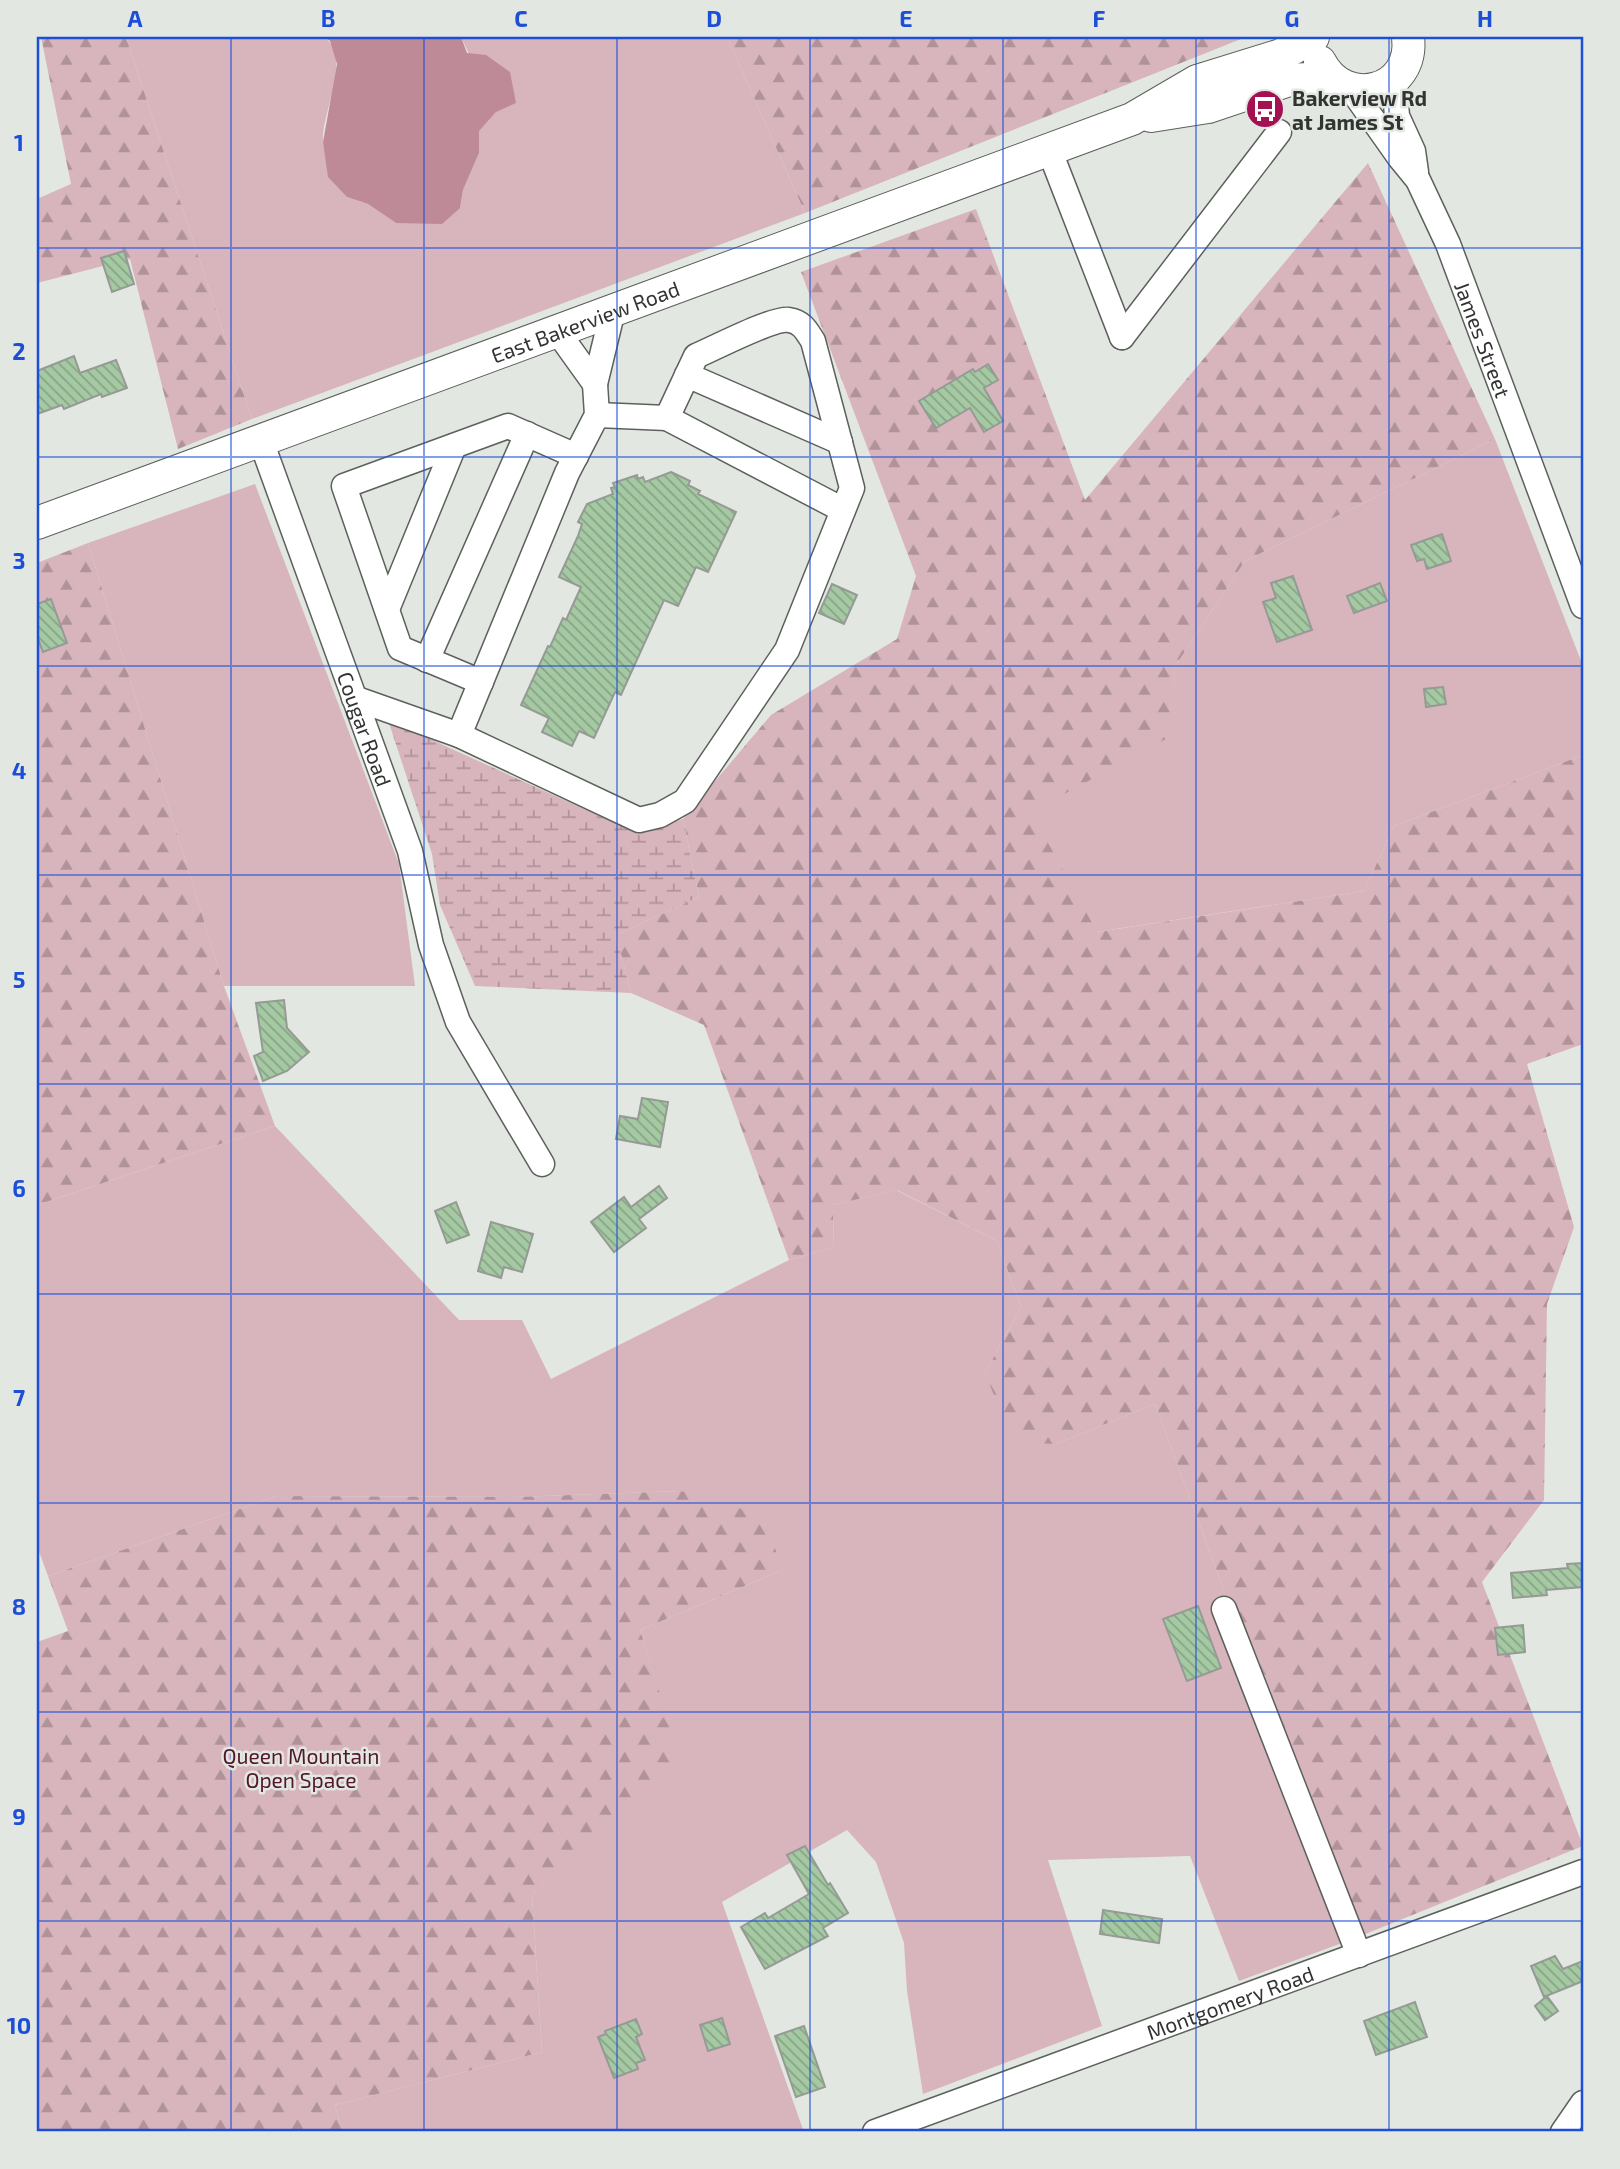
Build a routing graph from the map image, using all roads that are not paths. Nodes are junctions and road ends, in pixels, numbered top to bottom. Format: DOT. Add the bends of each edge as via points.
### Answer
graph roads {
  1 [pos="1315,37"];
  2 [pos="1410,51"];
  3 [pos="1341,84"];
  4 [pos="1132,119"];
  5 [pos="1279,132"];
  6 [pos="1049,149"];
  7 [pos="1418,180"];
  8 [pos="613,310"];
  9 [pos="557,331"];
  10 [pos="687,374"];
  11 [pos="595,383"];
  12 [pos="597,415"];
  13 [pos="667,418"];
  14 [pos="527,434"];
  15 [pos="261,441"];
  16 [pos="840,443"];
  17 [pos="454,446"];
  18 [pos="576,456"];
  19 [pos="843,510"];
  20 [pos="37,523"];
  21 [pos="1583,606"];
  22 [pos="388,607"];
  23 [pos="427,660"];
  24 [pos="481,682"];
  25 [pos="354,698"];
  26 [pos="459,735"];
  27 [pos="542,1164"];
  28 [pos="1224,1609"];
  29 [pos="1583,1872"];
  30 [pos="1359,1955"];
  31 [pos="1583,2103"];
  32 [pos="875,2132"];
  33 [pos="1563,2132"];
  1 -- 3 [label="main road" via="1320,63"];
  1 -- 4 [label="main road, East Bakerview Road" via="1281,55 1197,81"];
  2 -- 3 [label="main road, East Bakerview Road" via="1373,90"];
  2 -- 7 [label="street" via="1397,116 1413,152"];
  3 -- 4 [label="main road, East Bakerview Road" via="1289,80 1208,107"];
  3 -- 7 [label="street, James Street"];
  4 -- 6 [label="main road, East Bakerview Road"];
  5 -- 6 [label="street" via="1122,337"];
  6 -- 8 [label="main road, East Bakerview Road"];
  7 -- 21 [label="street, James Street" via="1448,244"];
  8 -- 9 [label="main road, East Bakerview Road"];
  8 -- 11 [label="street"];
  9 -- 11 [label="street"];
  9 -- 15 [label="main road, East Bakerview Road"];
  10 -- 13 [label="street"];
  10 -- 16 [label="street"];
  10 -- 16 [label="street" via="696,356 786,319 802,324 813,341"];
  11 -- 12 [label="street"];
  12 -- 13 [label="street"];
  12 -- 18 [label="street"];
  13 -- 19 [label="street"];
  14 -- 17 [label="street" via="508,426"];
  14 -- 18 [label="street"];
  14 -- 23 [label="street"];
  15 -- 20 [label="main road, East Bakerview Road"];
  15 -- 25 [label="street, Cougar Road"];
  16 -- 19 [label="street" via="852,488"];
  17 -- 22 [label="street"];
  17 -- 22 [label="street" via="344,486"];
  18 -- 24 [label="street"];
  19 -- 26 [label="street" via="787,650 685,802 639,820"];
  22 -- 23 [label="street" via="400,648"];
  23 -- 24 [label="street"];
  24 -- 26 [label="street"];
  25 -- 26 [label="street"];
  25 -- 27 [label="street, Cougar Road" via="411,851 431,946 458,1022"];
  28 -- 30 [label="street"];
  29 -- 30 [label="street, Montgomery Road"];
  30 -- 32 [label="street, Montgomery Road"];
  31 -- 33 [label="street"];
}
